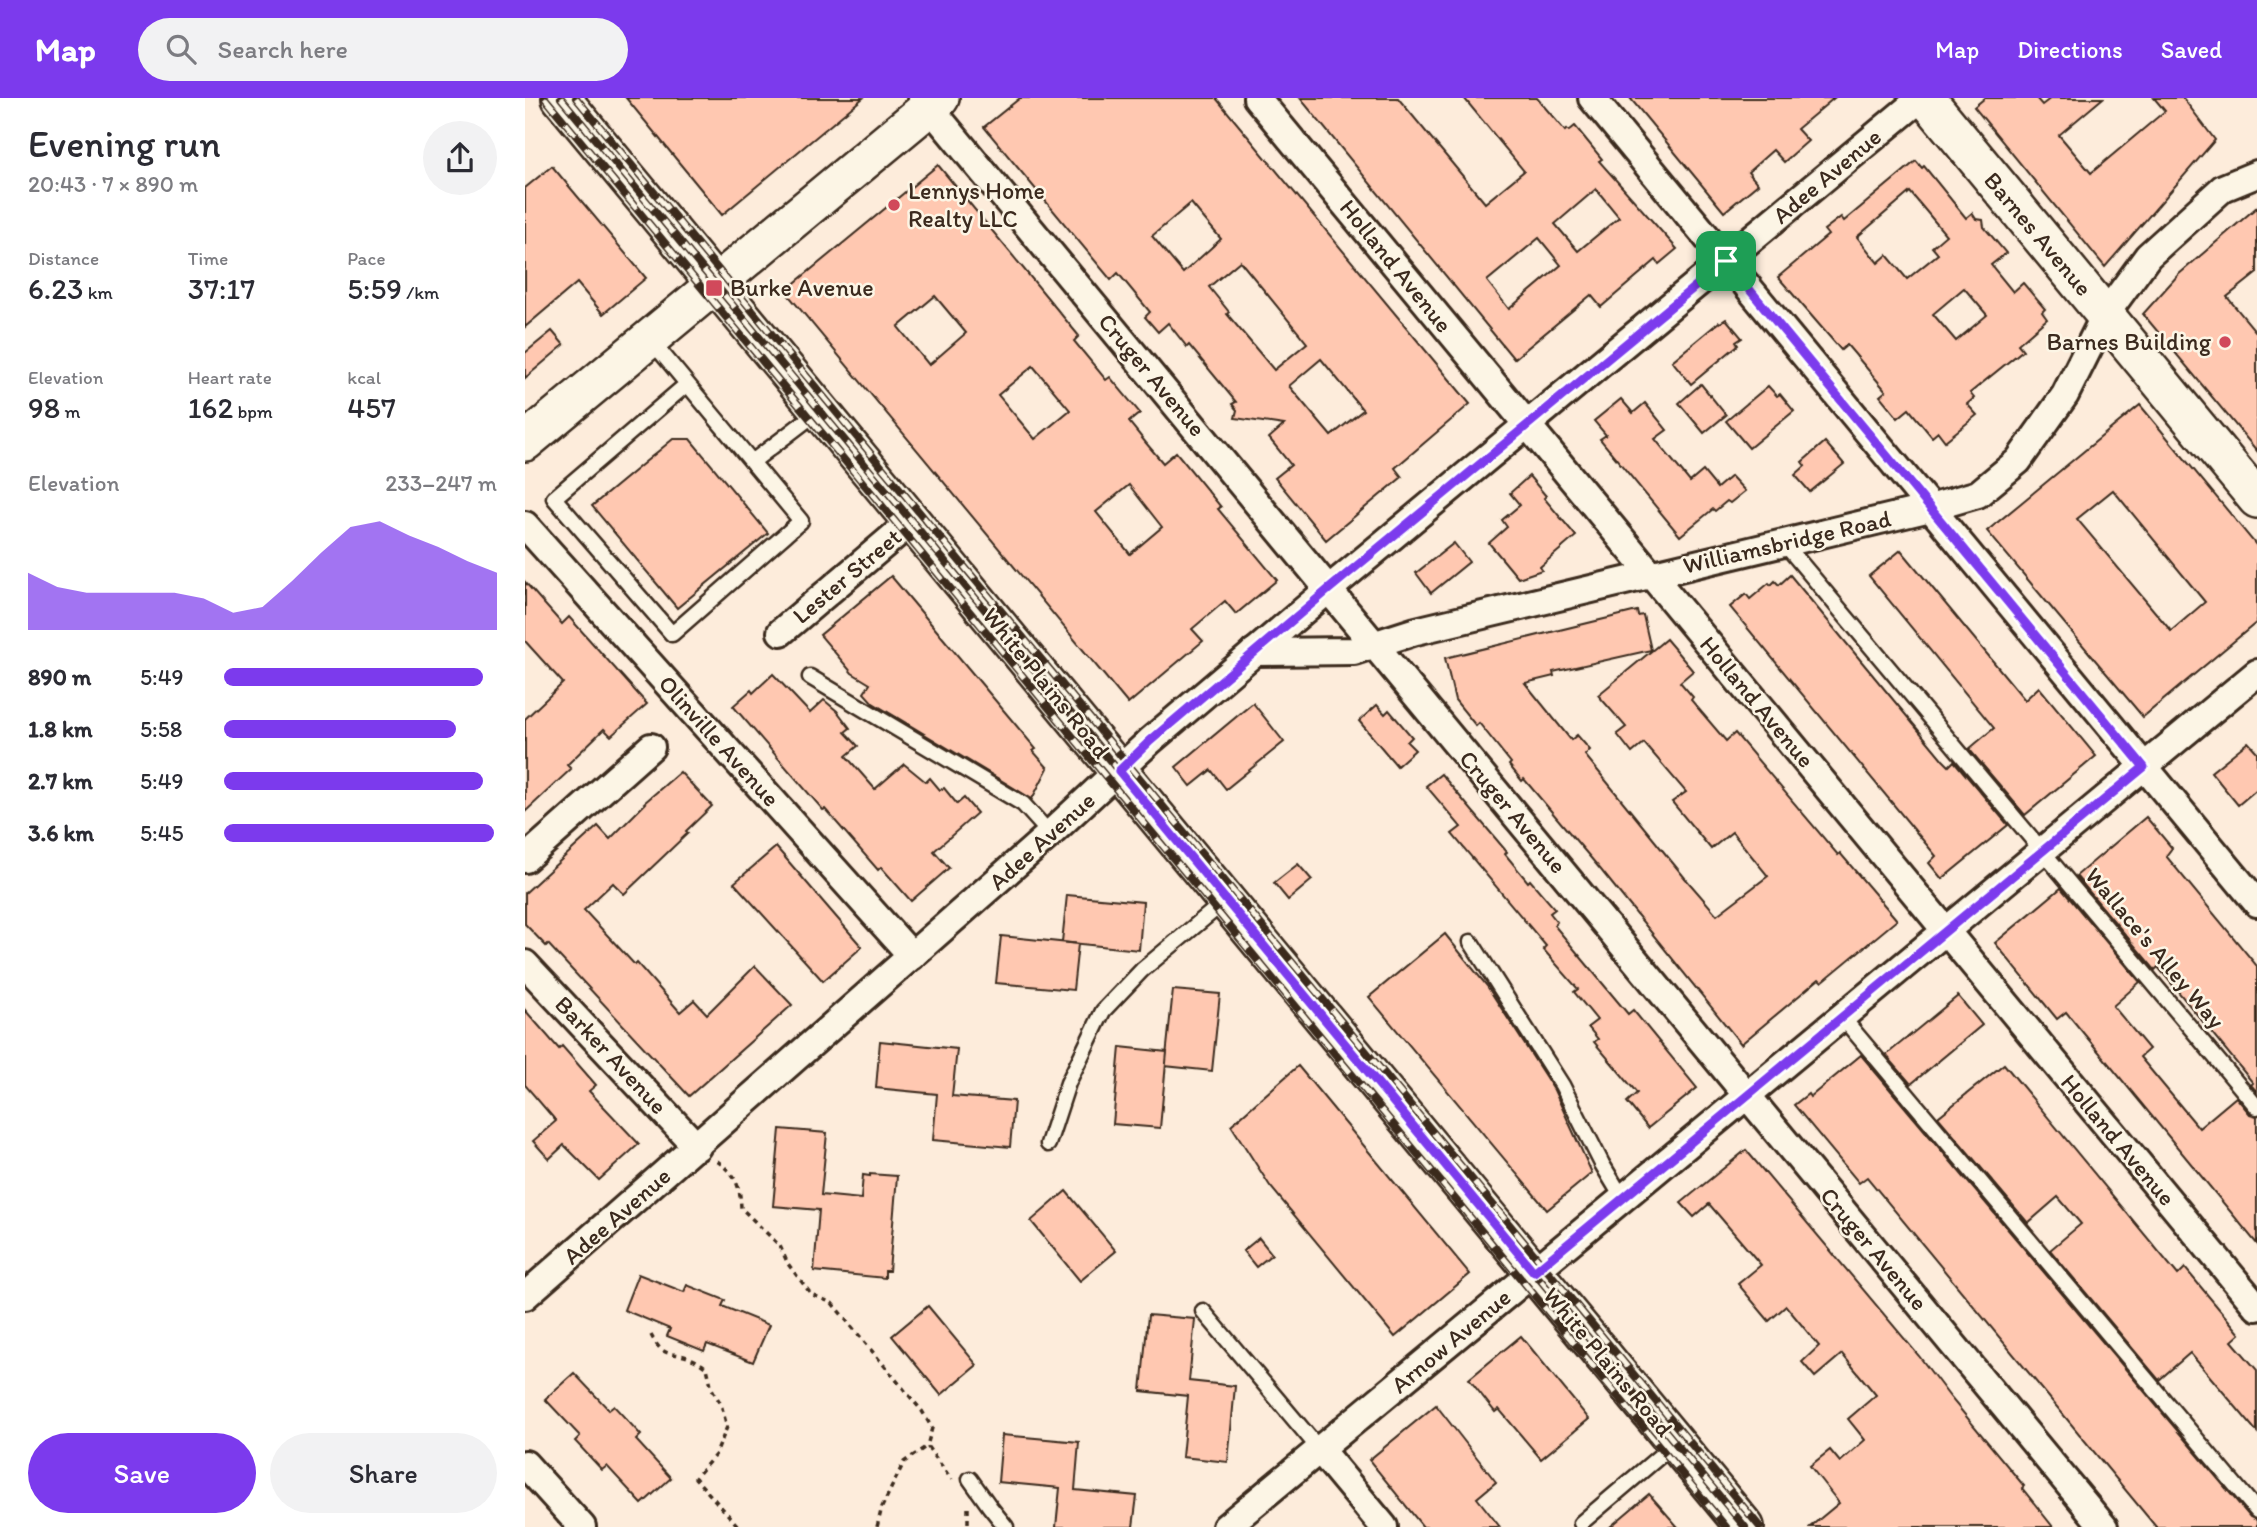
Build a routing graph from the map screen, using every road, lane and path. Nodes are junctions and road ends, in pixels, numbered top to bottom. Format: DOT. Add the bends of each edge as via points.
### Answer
graph roads {
  1 [pos="561,98"];
  2 [pos="1257,98"];
  3 [pos="1592,98"];
  4 [pos="1923,98"];
  5 [pos="930,101"];
  6 [pos="2257,174"];
  7 [pos="1726,261"];
  8 [pos="716,284"];
  9 [pos="2105,315"];
  10 [pos="650,339"];
  11 [pos="687,384"];
  12 [pos="820,410"];
  13 [pos="1527,425"];
  14 [pos="525,442"];
  15 [pos="752,462"];
  16 [pos="2257,499"];
  17 [pos="1930,509"];
  18 [pos="913,520"];
  19 [pos="525,525"];
  20 [pos="1784,543"];
  21 [pos="1651,574"];
  22 [pos="1329,589"];
  23 [pos="781,632"];
  24 [pos="1375,644"];
  25 [pos="1254,652"];
  26 [pos="2257,673"];
  27 [pos="810,677"];
  28 [pos="650,747"];
  29 [pos="2144,767"];
  30 [pos="1119,771"];
  31 [pos="1050,834"];
  32 [pos="2044,850"];
  33 [pos="525,859"];
  34 [pos="1226,900"];
  35 [pos="2257,903"];
  36 [pos="1946,931"];
  37 [pos="1471,942"];
  38 [pos="912,956"];
  39 [pos="525,964"];
  40 [pos="1842,1017"];
  41 [pos="1747,1096"];
  42 [pos="2257,1107"];
  43 [pos="1048,1144"];
  44 [pos="697,1147"];
  45 [pos="1623,1199"];
  46 [pos="1534,1272"];
  47 [pos="525,1296"];
  48 [pos="2257,1307"];
  49 [pos="1203,1311"];
  50 [pos="651,1335"];
  51 [pos="1675,1443"];
  52 [pos="927,1446"];
  53 [pos="1319,1450"];
  54 [pos="525,1464"];
  55 [pos="970,1479"];
  56 [pos="956,1486"];
  57 [pos="962,1498"];
  58 [pos="2257,1511"];
  59 [pos="1581,1523"];
  60 [pos="582,1527"];
  61 [pos="739,1527"];
  62 [pos="877,1527"];
  63 [pos="968,1527"];
  64 [pos="1006,1527"];
  65 [pos="1226,1527"];
  66 [pos="1384,1527"];
  67 [pos="1745,1527"];
  68 [pos="2104,1527"];
  1 -- 8 [label="main road, White Plains Road"];
  2 -- 13 [label="street, Holland Avenue"];
  3 -- 7 [label="street"];
  4 -- 7 [label="street, Adee Avenue"];
  4 -- 9 [label="main road, Barnes Avenue"];
  5 -- 8 [label="main road"];
  5 -- 22 [label="street, Cruger Avenue"];
  6 -- 9 [label="street, Williamsbridge Road" via="2223,188 2148,256"];
  7 -- 13 [label="street, Adee Avenue"];
  7 -- 17 [label="street"];
  8 -- 10 [label="main road"];
  8 -- 12 [label="main road, White Plains Road"];
  9 -- 16 [label="main road, Barnes Avenue"];
  9 -- 17 [label="street, Williamsbridge Road" via="2065,395 2018,461 1978,494"];
  10 -- 11 [label="lane"];
  10 -- 14 [label="main road"];
  11 -- 15 [label="lane"];
  11 -- 15 [label="lane" via="554,498 672,634 801,521"];
  12 -- 15 [label="lane"];
  12 -- 18 [label="main road, White Plains Road"];
  13 -- 21 [label="street, Holland Avenue"];
  13 -- 22 [label="street, Adee Avenue"];
  17 -- 20 [label="street, Williamsbridge Road"];
  17 -- 29 [label="street"];
  18 -- 23 [label="street, Lester Street"];
  18 -- 30 [label="main road, White Plains Road"];
  19 -- 38 [label="street, Olinville Avenue"];
  20 -- 21 [label="street, Williamsbridge Road"];
  20 -- 32 [label="lane, Wallace's Alley Way"];
  21 -- 24 [label="street, Williamsbridge Road"];
  21 -- 36 [label="street, Holland Avenue"];
  22 -- 24 [label="street, Cruger Avenue"];
  22 -- 25 [label="street, Adee Avenue"];
  24 -- 25 [label="street, Williamsbridge Road" via="1354,651"];
  24 -- 41 [label="street, Cruger Avenue"];
  25 -- 30 [label="street, Adee Avenue"];
  26 -- 29 [label="street, Arnow Avenue"];
  27 -- 31 [label="lane" via="1023,804"];
  28 -- 33 [label="street"];
  29 -- 32 [label="street, Arnow Avenue"];
  29 -- 35 [label="street"];
  30 -- 31 [label="street, Adee Avenue"];
  30 -- 34 [label="main road, White Plains Road"];
  31 -- 38 [label="street, Adee Avenue"];
  32 -- 36 [label="street, Arnow Avenue"];
  32 -- 42 [label="lane, Wallace's Alley Way"];
  34 -- 43 [label="lane" via="1142,970 1103,1011 1067,1083"];
  34 -- 46 [label="main road, White Plains Road"];
  36 -- 40 [label="street, Arnow Avenue"];
  36 -- 48 [label="street, Holland Avenue"];
  37 -- 45 [label="lane" via="1562,1085"];
  38 -- 44 [label="street, Adee Avenue"];
  39 -- 44 [label="street, Barker Avenue"];
  40 -- 41 [label="street, Arnow Avenue"];
  40 -- 58 [label="lane"];
  41 -- 45 [label="street, Arnow Avenue"];
  41 -- 68 [label="street, Cruger Avenue"];
  44 -- 47 [label="street, Adee Avenue"];
  44 -- 52 [label="path" via="724,1166 740,1188 741,1208 780,1245 810,1294 832,1303 922,1411 932,1428"];
  45 -- 46 [label="street, Arnow Avenue"];
  46 -- 51 [label="main road, White Plains Road"];
  46 -- 53 [label="street, Arnow Avenue"];
  49 -- 53 [label="lane"];
  50 -- 61 [label="path" via="658,1349 690,1357 707,1368 727,1427 716,1454 695,1478"];
  51 -- 59 [label="lane"];
  51 -- 67 [label="main road, White Plains Road"];
  52 -- 56 [label="path"];
  52 -- 62 [label="path" via="904,1462"];
  53 -- 65 [label="street, Arnow Avenue"];
  53 -- 66 [label="street"];
  54 -- 60 [label="street"];
  55 -- 64 [label="lane"];
  57 -- 63 [label="path" via="968,1509"];
}
